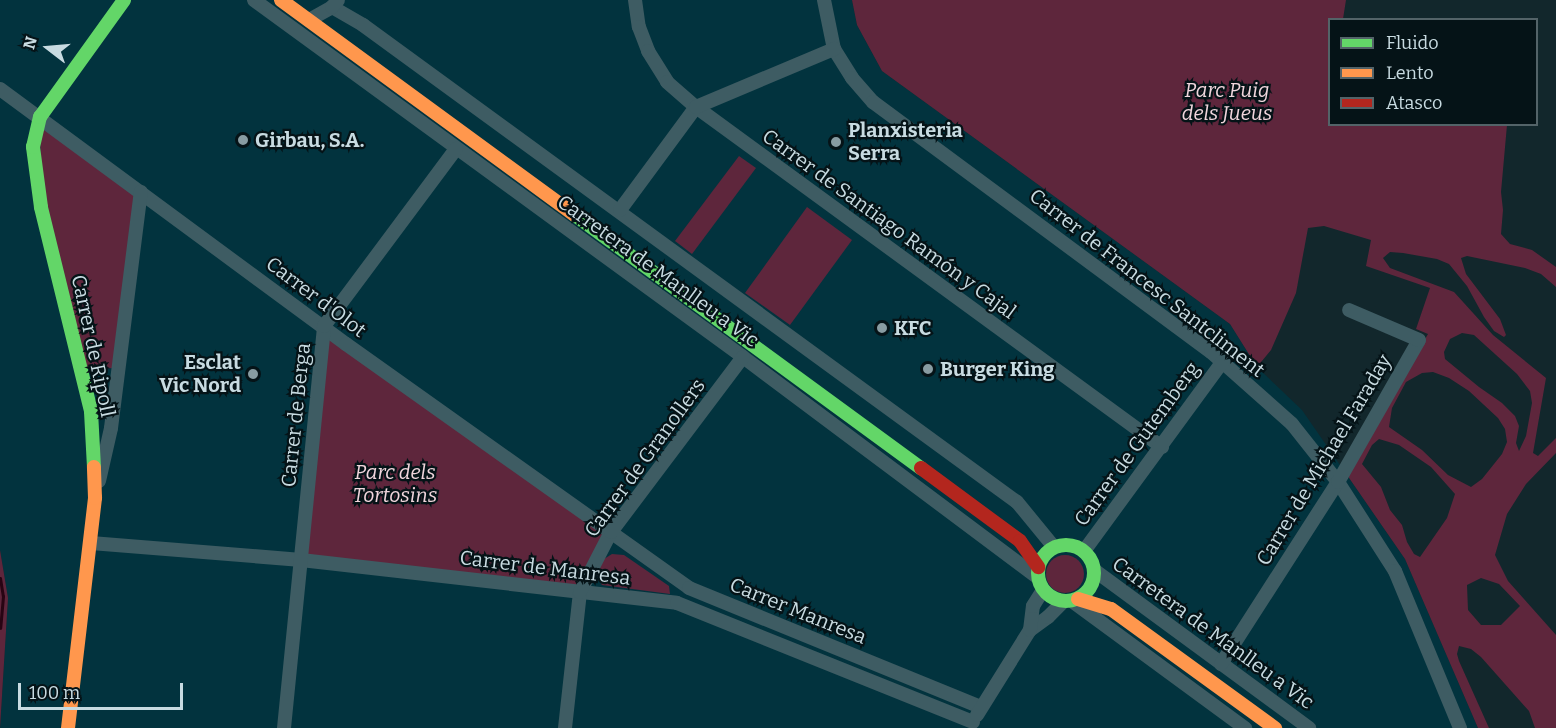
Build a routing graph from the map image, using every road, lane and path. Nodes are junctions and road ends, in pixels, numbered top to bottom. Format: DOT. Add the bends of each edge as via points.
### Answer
graph roads {
  1 [pos="124,0"];
  2 [pos="254,0"];
  3 [pos="281,0"];
  4 [pos="636,0"];
  5 [pos="824,0"];
  6 [pos="335,4"];
  7 [pos="309,20"];
  8 [pos="834,49"];
  9 [pos="0,89"];
  10 [pos="696,107"];
  11 [pos="40,117"];
  12 [pos="456,149"];
  13 [pos="141,192"];
  14 [pos="620,210"];
  15 [pos="1349,310"];
  16 [pos="324,326"];
  17 [pos="743,357"];
  18 [pos="1223,361"];
  19 [pos="1162,447"];
  20 [pos="1338,482"];
  21 [pos="95,498"];
  22 [pos="611,532"];
  23 [pos="1020,541"];
  24 [pos="91,543"];
  25 [pos="1053,548"];
  26 [pos="1084,551"];
  27 [pos="301,560"];
  28 [pos="1038,572"];
  29 [pos="1093,576"];
  30 [pos="1043,590"];
  31 [pos="580,592"];
  32 [pos="1071,601"];
  33 [pos="1111,609"];
  34 [pos="1029,630"];
  35 [pos="1221,664"];
  36 [pos="981,707"];
  37 [pos="972,725"];
  38 [pos="68,728"];
  39 [pos="284,728"];
  40 [pos="565,728"];
  41 [pos="1245,728"];
  42 [pos="1275,728"];
  43 [pos="1309,728"];
  44 [pos="1460,728"];
  1 -- 11 [label="street, Carrer de Ripoll"];
  2 -- 12 [label="street, Carretera de Manlleu a Vic"];
  3 -- 7 [label="street, Carretera de Manlleu a Vic"];
  4 -- 10 [label="street, Carrer de Santiago Ramón y Cajal" via="639,27 648,51 668,82"];
  5 -- 8 [label="street, Carrer de Francesc Santcliment"];
  6 -- 7 [label="street"];
  6 -- 14 [label="street, Carretera de Manlleu a Vic"];
  7 -- 23 [label="street, Carretera de Manlleu a Vic"];
  8 -- 10 [label="street"];
  8 -- 18 [label="street, Carrer de Francesc Santcliment" via="873,102"];
  9 -- 11 [label="street, Carrer d'Olot"];
  10 -- 14 [label="street"];
  10 -- 19 [label="street, Carrer de Santiago Ramón y Cajal"];
  11 -- 13 [label="street, Carrer d'Olot"];
  11 -- 21 [label="street, Carrer de Ripoll" via="33,147 41,207 91,411"];
  12 -- 16 [label="street, Carrer de Berga"];
  12 -- 17 [label="street, Carretera de Manlleu a Vic"];
  13 -- 16 [label="street, Carrer d'Olot"];
  13 -- 21 [label="street" via="111,428"];
  14 -- 25 [label="street, Carretera de Manlleu a Vic" via="1017,502"];
  15 -- 20 [label="street, Carrer de Michael Faraday" via="1419,340"];
  16 -- 22 [label="street, Carrer d'Olot"];
  16 -- 27 [label="street, Carrer de Berga"];
  17 -- 22 [label="street, Carrer de Granollers"];
  17 -- 28 [label="street, Carretera de Manlleu a Vic"];
  18 -- 19 [label="street, Carrer de Gutemberg"];
  18 -- 20 [label="street, Carrer de Francesc Santcliment" via="1292,424"];
  19 -- 26 [label="street, Carrer de Gutemberg"];
  20 -- 35 [label="street, Carrer de Michael Faraday"];
  20 -- 44 [label="street, Carrer de Francesc Santcliment" via="1395,571"];
  21 -- 24 [label="street, Carrer de Ripoll"];
  22 -- 31 [label="street, Carrer de Granollers"];
  22 -- 36 [label="street, Carrer Manresa" via="689,588"];
  23 -- 25 [label="street, Carretera de Manlleu a Vic"];
  23 -- 28 [label="street, Carretera de Manlleu a Vic"];
  24 -- 27 [label="street, Carrer de Manresa"];
  24 -- 38 [label="street, Carrer de Ripoll"];
  25 -- 26 [label="street" via="1070,545"];
  25 -- 28 [label="street" via="1042,557"];
  26 -- 29 [label="street"];
  27 -- 31 [label="street, Carrer de Manresa"];
  27 -- 39 [label="street, Carrer de Berga"];
  28 -- 30 [label="street"];
  29 -- 32 [label="street" via="1088,591"];
  29 -- 33 [label="street, Carretera de Manlleu a Vic"];
  29 -- 35 [label="street, Carretera de Manlleu a Vic"];
  30 -- 32 [label="street" via="1052,598"];
  30 -- 34 [label="street" via="1034,606"];
  31 -- 37 [label="street, Carrer de Manresa" via="677,603"];
  31 -- 40 [label="street, Carrer de Granollers"];
  32 -- 33 [label="street, Carretera de Manlleu a Vic"];
  32 -- 34 [label="street"];
  32 -- 41 [label="street"];
  33 -- 42 [label="street, Carretera de Manlleu a Vic"];
  34 -- 36 [label="street"];
  35 -- 43 [label="street, Carretera de Manlleu a Vic"];
  36 -- 37 [label="street"];
}
